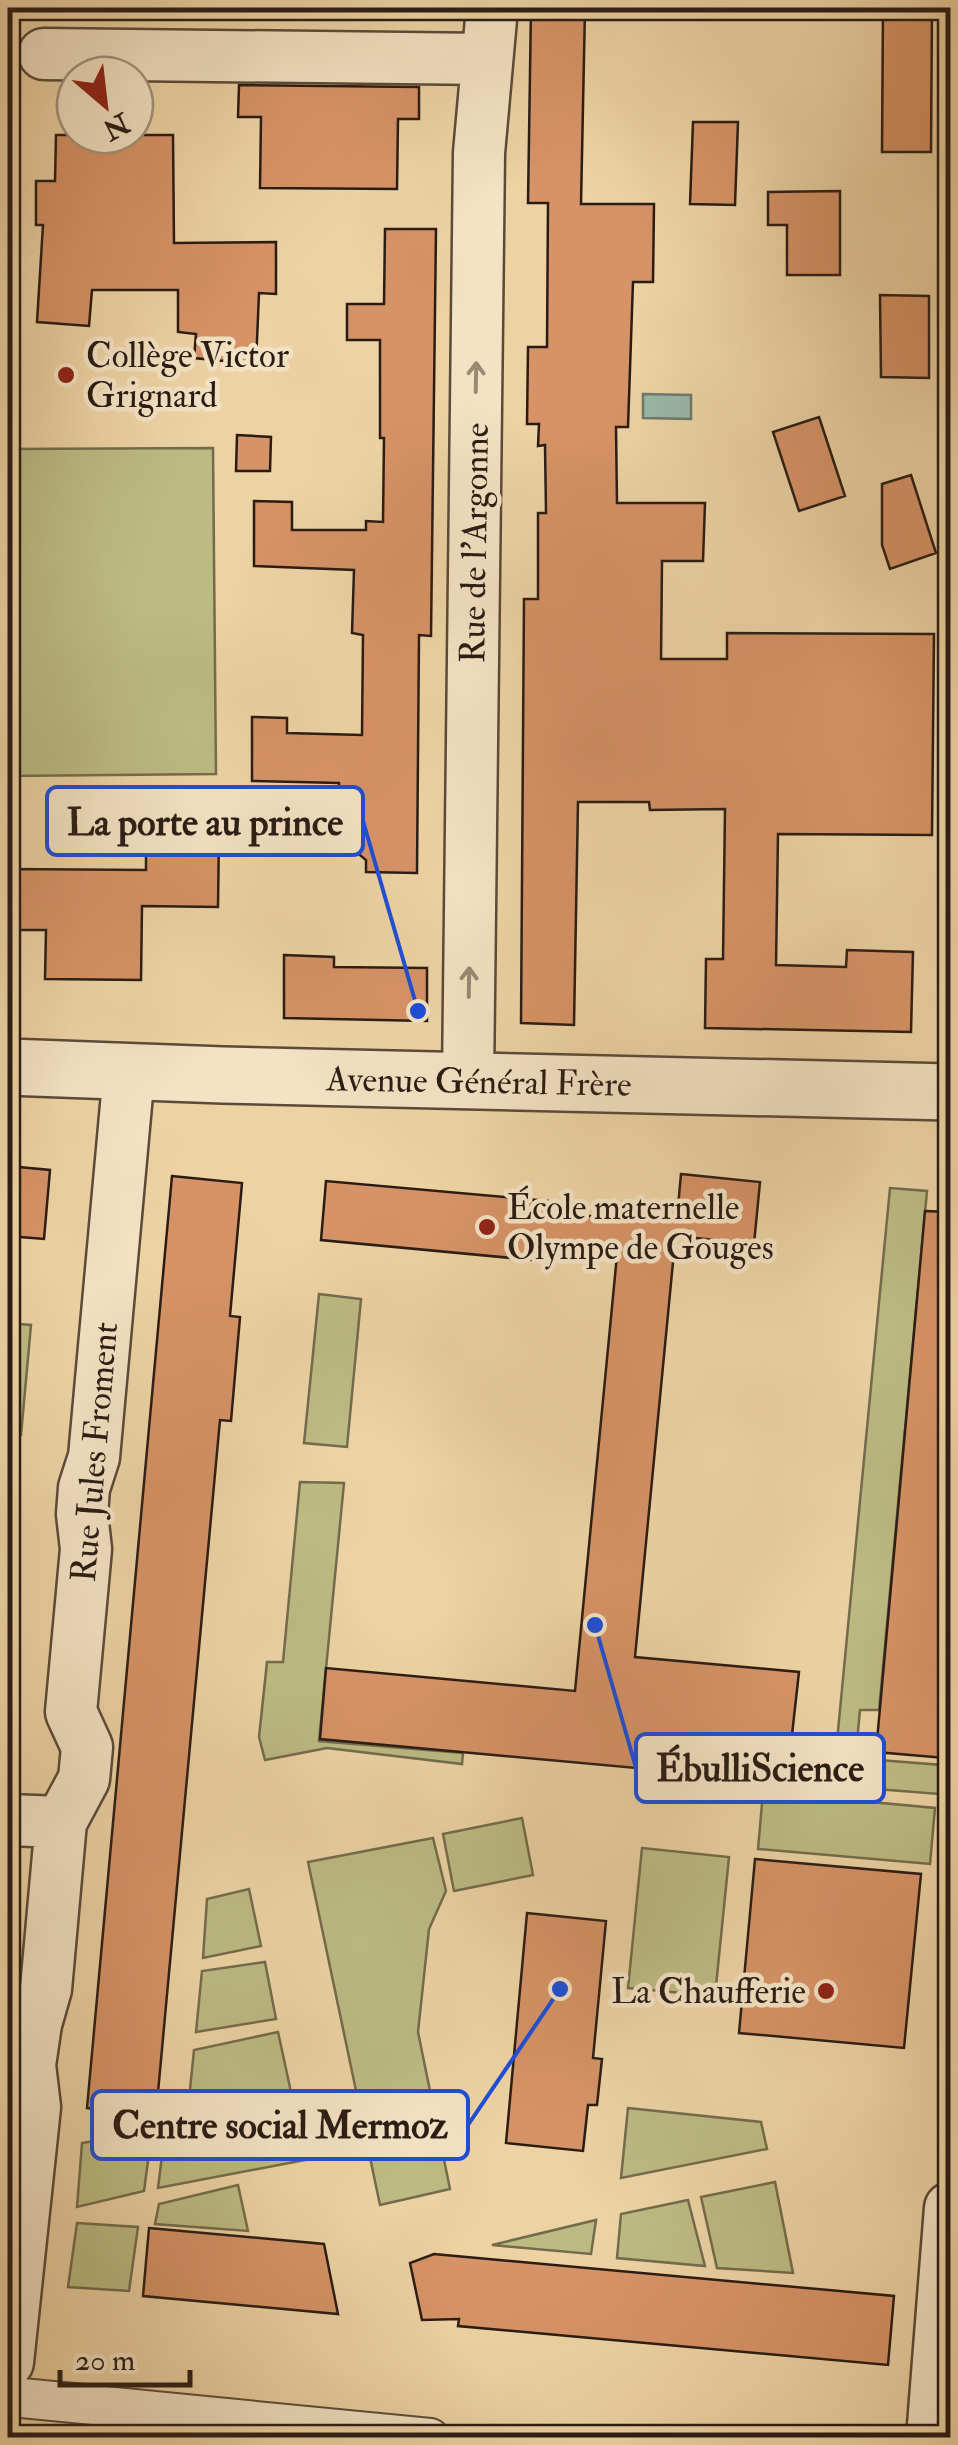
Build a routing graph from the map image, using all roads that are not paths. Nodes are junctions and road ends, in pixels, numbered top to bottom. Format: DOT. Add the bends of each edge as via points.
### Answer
graph roads {
  1 [pos="492,8"];
  2 [pos="44,54"];
  3 [pos="487,59"];
  4 [pos="8,1067"];
  5 [pos="128,1072"];
  6 [pos="468,1080"];
  7 [pos="950,1092"];
  8 [pos="8,1820"];
  9 [pos="61,1822"];
  10 [pos="21,2106"];
  11 [pos="950,2208"];
  12 [pos="15,2380"];
  13 [pos="430,2438"];
  14 [pos="932,2438"];
  1 -- 3 [label="street, Rue de l'Argonne"];
  2 -- 3 [label="street"];
  6 -- 3 [label="street, Rue de l'Argonne, one-way" via="479,153"];
  4 -- 5 [label="street, Avenue Général Frère"];
  5 -- 6 [label="street, Avenue Général Frère"];
  5 -- 9 [label="street, Rue Jules Froment" via="94,1457 82,1514 86,1549 71,1712 88,1748 84,1778"];
  6 -- 7 [label="street, Avenue Général Frère"];
  8 -- 9 [label="street"];
  9 -- 10 [label="street, Rue Jules Froment" via="46,1989"];
  10 -- 12 [label="street, Rue Jules Froment"];
  11 -- 14 [label="street"];
  12 -- 13 [label="street"];
}
